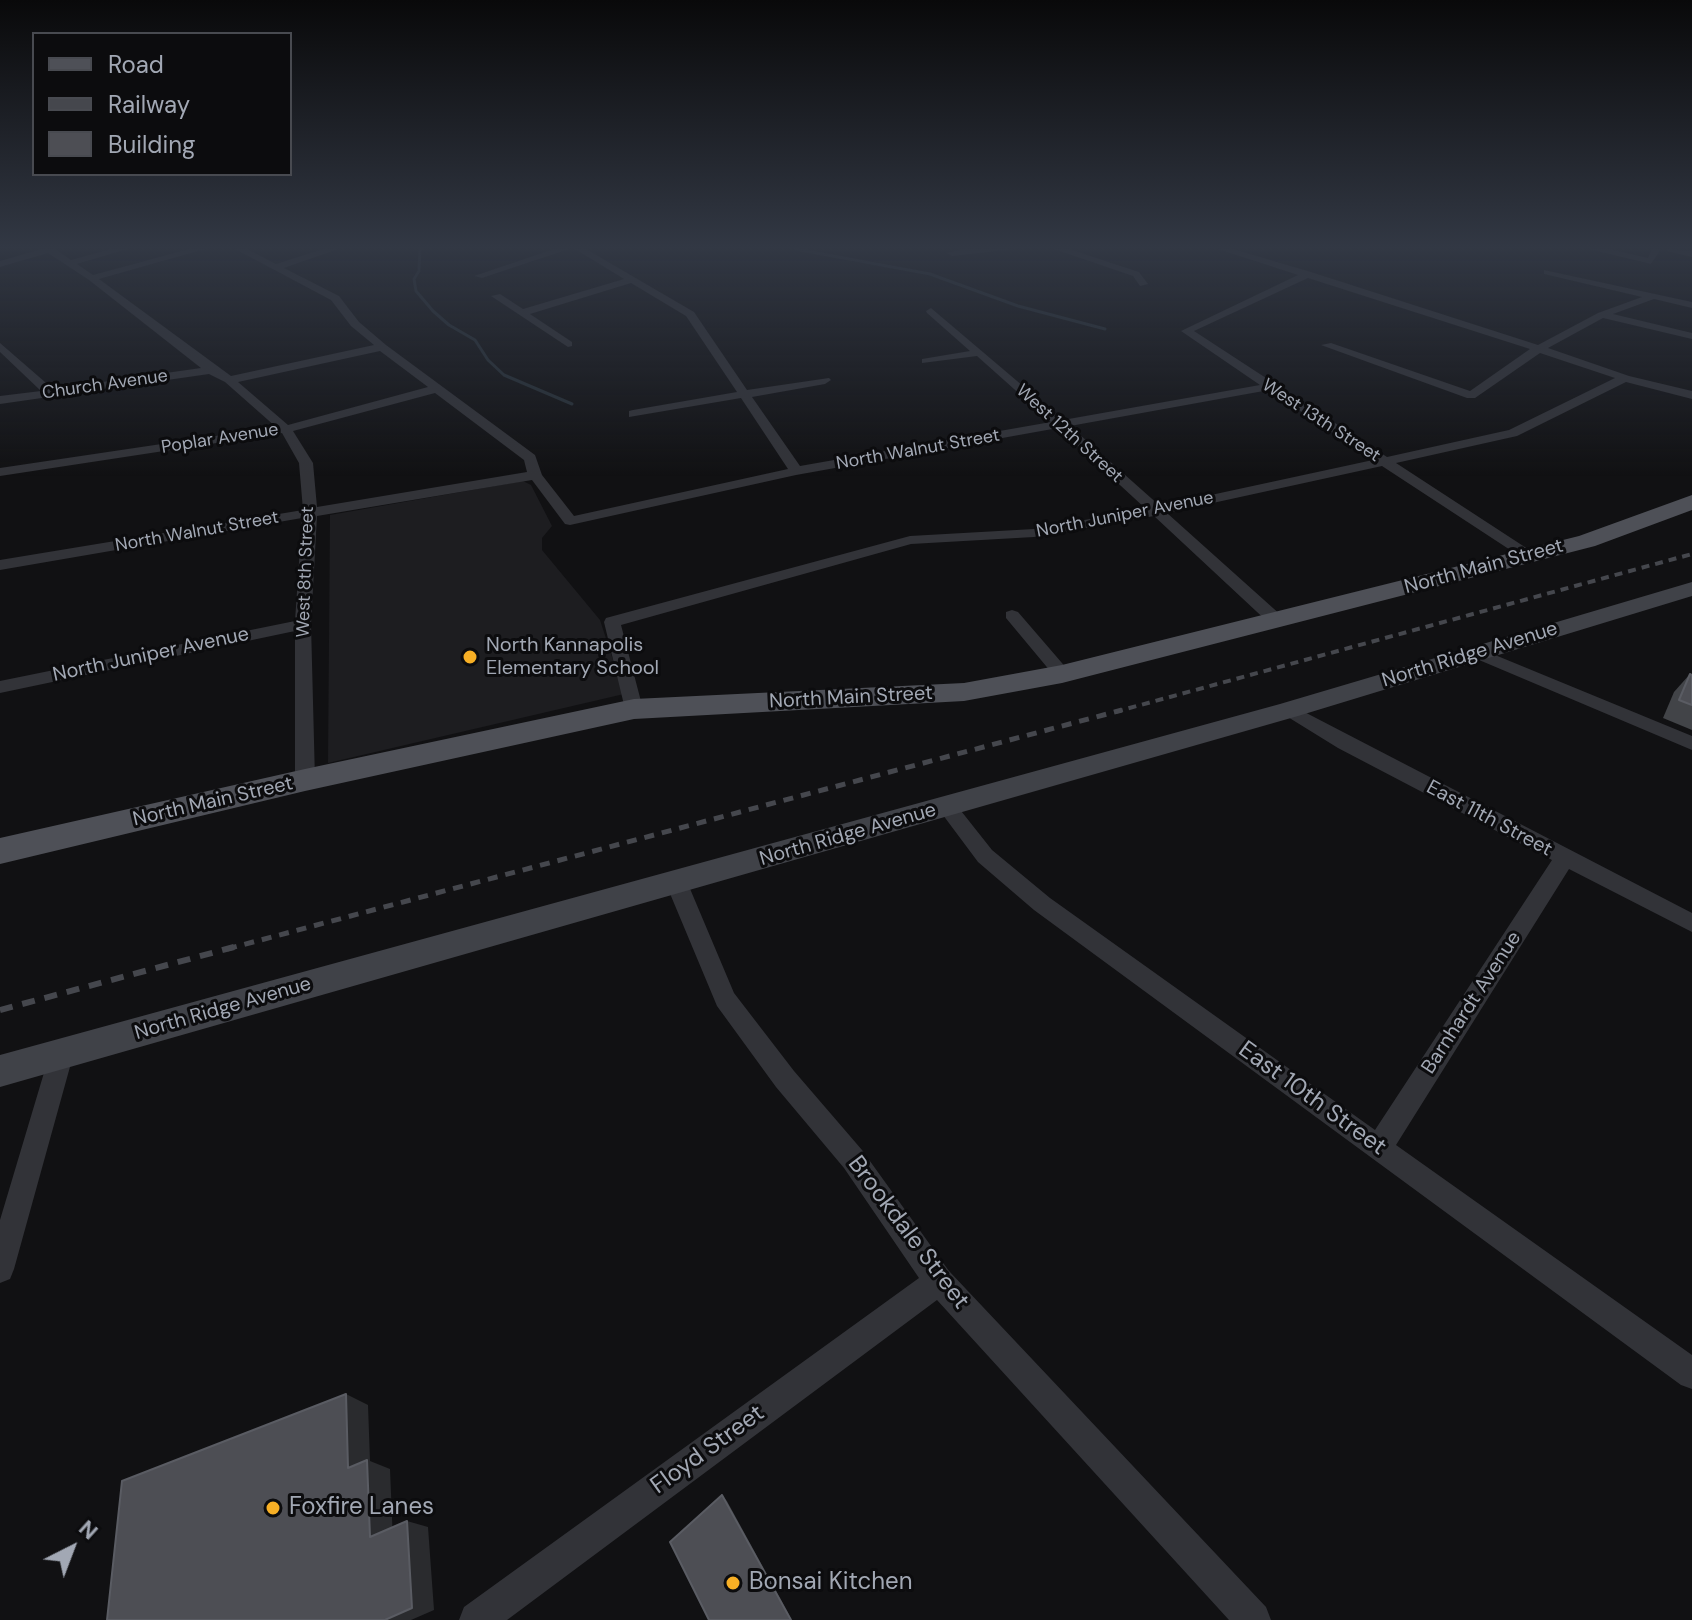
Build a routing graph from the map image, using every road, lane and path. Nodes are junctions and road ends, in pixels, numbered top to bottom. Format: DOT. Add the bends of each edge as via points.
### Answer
graph roads {
  1 [pos="152,325"];
  2 [pos="356,325"];
  3 [pos="539,325"];
  4 [pos="697,325"];
  5 [pos="946,325"];
  6 [pos="1200,325"];
  7 [pos="1463,325"];
  8 [pos="1584,325"];
  9 [pos="1643,325"];
  10 [pos="1692,336"];
  11 [pos="568,344"];
  12 [pos="1327,345"];
  13 [pos="0,346"];
  14 [pos="382,347"];
  15 [pos="1538,349"];
  16 [pos="977,353"];
  17 [pos="926,361"];
  18 [pos="211,370"];
  19 [pos="1625,378"];
  20 [pos="229,380"];
  21 [pos="825,380"];
  22 [pos="1268,387"];
  23 [pos="436,389"];
  24 [pos="50,393"];
  25 [pos="742,393"];
  26 [pos="1692,395"];
  27 [pos="0,400"];
  28 [pos="633,414"];
  29 [pos="1062,425"];
  30 [pos="286,429"];
  31 [pos="1383,462"];
  32 [pos="796,471"];
  33 [pos="0,472"];
  34 [pos="535,475"];
  35 [pos="1692,502"];
  36 [pos="310,512"];
  37 [pos="1154,512"];
  38 [pos="1529,556"];
  39 [pos="0,565"];
  40 [pos="1692,589"];
  41 [pos="1012,615"];
  42 [pos="1277,621"];
  43 [pos="303,624"];
  44 [pos="1478,653"];
  45 [pos="1062,674"];
  46 [pos="0,687"];
  47 [pos="634,709"];
  48 [pos="1289,710"];
  49 [pos="1692,743"];
  50 [pos="305,780"];
  51 [pos="947,807"];
  52 [pos="0,851"];
  53 [pos="1565,858"];
  54 [pos="677,884"];
  55 [pos="1692,923"];
  56 [pos="61,1056"];
  57 [pos="0,1071"];
  58 [pos="1379,1148"];
  59 [pos="0,1269"];
  60 [pos="939,1281"];
  61 [pos="1692,1374"];
  62 [pos="477,1620"];
  63 [pos="1253,1620"];
  1 -- 18 [label="street, West 8th Street"];
  2 -- 14 [label="street"];
  3 -- 11 [label="street"];
  4 -- 25 [label="street"];
  5 -- 16 [label="street, West 12th Street"];
  6 -- 22 [label="street, West 13th Street" via="1186,331"];
  7 -- 15 [label="street"];
  8 -- 15 [label="street"];
  9 -- 10 [label="street"];
  12 -- 15 [label="street" via="1471,395"];
  13 -- 24 [label="street"];
  14 -- 20 [label="street"];
  14 -- 23 [label="street"];
  15 -- 19 [label="street"];
  16 -- 17 [label="street"];
  16 -- 29 [label="street, West 12th Street"];
  18 -- 20 [label="street, West 8th Street"];
  18 -- 24 [label="street, Church Avenue"];
  19 -- 26 [label="street"];
  19 -- 31 [label="street, North Juniper Avenue" via="1513,433"];
  20 -- 30 [label="street, West 8th Street"];
  21 -- 25 [label="street"];
  22 -- 29 [label="street, North Walnut Street"];
  22 -- 31 [label="street, West 13th Street"];
  23 -- 30 [label="street, Poplar Avenue"];
  23 -- 34 [label="street" via="530,458"];
  24 -- 27 [label="street, Church Avenue"];
  25 -- 28 [label="street"];
  25 -- 32 [label="street"];
  29 -- 32 [label="street, North Walnut Street"];
  29 -- 37 [label="street, West 12th Street"];
  30 -- 33 [label="street, Poplar Avenue"];
  30 -- 36 [label="street, West 8th Street" via="306,463"];
  31 -- 37 [label="street, North Juniper Avenue"];
  31 -- 38 [label="street, West 13th Street"];
  32 -- 34 [label="street, North Walnut Street" via="570,521"];
  34 -- 36 [label="street, North Walnut Street"];
  35 -- 38 [label="main road, North Main Street"];
  36 -- 39 [label="street, North Walnut Street"];
  36 -- 43 [label="street, West 8th Street"];
  37 -- 42 [label="street, West 12th Street"];
  37 -- 47 [label="street, North Juniper Avenue" via="1034,533 910,540 612,622"];
  38 -- 42 [label="main road, North Main Street"];
  40 -- 44 [label="street, North Ridge Avenue"];
  41 -- 45 [label="street"];
  42 -- 45 [label="main road, North Main Street"];
  43 -- 46 [label="street, North Juniper Avenue"];
  43 -- 50 [label="street, West 8th Street"];
  44 -- 48 [label="street, North Ridge Avenue"];
  44 -- 49 [label="street"];
  45 -- 47 [label="main road, North Main Street" via="964,692"];
  47 -- 50 [label="main road, North Main Street"];
  48 -- 51 [label="street, North Ridge Avenue"];
  48 -- 53 [label="street, East 11th Street"];
  50 -- 52 [label="main road, North Main Street"];
  51 -- 54 [label="street, North Ridge Avenue"];
  51 -- 58 [label="street, East 10th Street" via="985,856 1042,904"];
  53 -- 55 [label="street, East 11th Street"];
  53 -- 58 [label="street, Barnhardt Avenue"];
  54 -- 56 [label="street, North Ridge Avenue"];
  54 -- 60 [label="street, Brookdale Street" via="725,999 853,1159"];
  56 -- 57 [label="street, North Ridge Avenue"];
  56 -- 59 [label="street"];
  58 -- 61 [label="street, East 10th Street"];
  60 -- 62 [label="street, Floyd Street"];
  60 -- 63 [label="street, Brookdale Street"];
}
